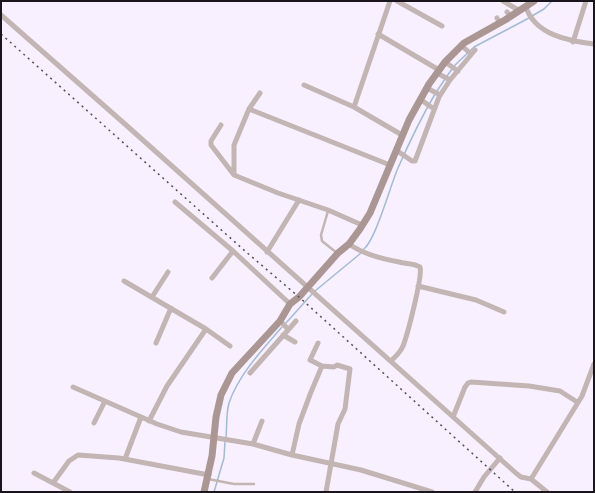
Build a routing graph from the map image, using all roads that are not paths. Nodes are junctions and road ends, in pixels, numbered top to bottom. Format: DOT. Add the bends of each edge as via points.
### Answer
graph roads {
  1 [pos="390,1"];
  2 [pos="398,1"];
  3 [pos="503,1"];
  4 [pos="534,1"];
  5 [pos="586,1"];
  6 [pos="524,9"];
  7 [pos="1,16"];
  8 [pos="442,26"];
  9 [pos="378,34"];
  10 [pos="573,42"];
  11 [pos="594,44"];
  12 [pos="463,47"];
  13 [pos="447,63"];
  14 [pos="456,70"];
  15 [pos="439,73"];
  16 [pos="450,80"];
  17 [pos="304,85"];
  18 [pos="428,89"];
  19 [pos="260,93"];
  20 [pos="439,95"];
  21 [pos="421,100"];
  22 [pos="354,107"];
  23 [pos="433,108"];
  24 [pos="249,109"];
  25 [pos="221,125"];
  26 [pos="402,135"];
  27 [pos="398,151"];
  28 [pos="390,165"];
  29 [pos="234,174"];
  30 [pos="299,200"];
  31 [pos="175,202"];
  32 [pos="328,210"];
  33 [pos="362,225"];
  34 [pos="349,244"];
  35 [pos="233,251"];
  36 [pos="267,252"];
  37 [pos="338,254"];
  38 [pos="168,272"];
  39 [pos="212,278"];
  40 [pos="124,281"];
  41 [pos="418,286"];
  42 [pos="308,288"];
  43 [pos="152,296"];
  44 [pos="290,304"];
  45 [pos="171,308"];
  46 [pos="504,312"];
  47 [pos="280,321"];
  48 [pos="296,321"];
  49 [pos="287,328"];
  50 [pos="206,329"];
  51 [pos="283,335"];
  52 [pos="295,342"];
  53 [pos="156,343"];
  54 [pos="318,343"];
  55 [pos="230,346"];
  56 [pos="391,361"];
  57 [pos="594,364"];
  58 [pos="322,366"];
  59 [pos="250,373"];
  60 [pos="73,387"];
  61 [pos="105,401"];
  62 [pos="577,402"];
  63 [pos="141,417"];
  64 [pos="453,417"];
  65 [pos="149,421"];
  66 [pos="262,421"];
  67 [pos="94,423"];
  68 [pos="216,438"];
  69 [pos="253,444"];
  70 [pos="292,455"];
  71 [pos="500,458"];
  72 [pos="125,459"];
  73 [pos="331,464"];
  74 [pos="34,472"];
  75 [pos="210,478"];
  76 [pos="531,479"];
  77 [pos="53,483"];
  78 [pos="254,484"];
  79 [pos="70,492"];
  80 [pos="204,492"];
  81 [pos="326,492"];
  82 [pos="432,492"];
  83 [pos="475,492"];
  84 [pos="547,492"];
  1 -- 9 [label="street"];
  2 -- 8 [label="street"];
  3 -- 6 [label="street"];
  4 -- 6 [label="main road"];
  5 -- 10 [label="street"];
  6 -- 10 [label="street" via="544,30"];
  6 -- 12 [label="main road" via="498,20 464,43"];
  7 -- 36 [label="street"];
  9 -- 15 [label="street"];
  9 -- 22 [label="street"];
  10 -- 11 [label="street"];
  12 -- 13 [label="main road"];
  12 -- 14 [label="street" via="472,52"];
  13 -- 14 [label="street"];
  13 -- 15 [label="main road"];
  14 -- 16 [label="street"];
  15 -- 16 [label="street"];
  15 -- 18 [label="main road"];
  16 -- 20 [label="street"];
  17 -- 22 [label="street"];
  18 -- 20 [label="street"];
  18 -- 21 [label="main road"];
  19 -- 24 [label="street"];
  20 -- 23 [label="street"];
  21 -- 23 [label="street"];
  21 -- 26 [label="main road"];
  22 -- 26 [label="street"];
  23 -- 27 [label="street" via="416,159 413,162"];
  24 -- 28 [label="street"];
  24 -- 29 [label="street" via="234,145"];
  25 -- 29 [label="street" via="211,145"];
  26 -- 27 [label="main road"];
  27 -- 28 [label="main road"];
  28 -- 33 [label="main road"];
  29 -- 30 [label="street"];
  30 -- 32 [label="street"];
  30 -- 36 [label="street"];
  31 -- 35 [label="street"];
  32 -- 33 [label="street"];
  32 -- 37 [label="lane" via="321,235 322,241"];
  33 -- 34 [label="main road"];
  34 -- 37 [label="main road"];
  34 -- 41 [label="street" via="385,260 420,267"];
  35 -- 39 [label="street"];
  35 -- 44 [label="street"];
  36 -- 42 [label="street"];
  37 -- 42 [label="main road"];
  38 -- 43 [label="street"];
  40 -- 43 [label="street"];
  41 -- 46 [label="street" via="476,300"];
  41 -- 56 [label="street" via="403,345"];
  42 -- 44 [label="main road"];
  42 -- 56 [label="street"];
  43 -- 45 [label="street"];
  44 -- 47 [label="main road"];
  45 -- 50 [label="street"];
  45 -- 53 [label="street"];
  47 -- 49 [label="street"];
  47 -- 68 [label="main road" via="232,373 218,410"];
  48 -- 49 [label="street"];
  49 -- 51 [label="street"];
  50 -- 55 [label="street"];
  50 -- 65 [label="street" via="167,386"];
  51 -- 52 [label="street"];
  51 -- 59 [label="street"];
  54 -- 58 [label="street" via="310,360"];
  56 -- 64 [label="street"];
  57 -- 62 [label="street" via="582,396"];
  58 -- 70 [label="street" via="299,424"];
  58 -- 73 [label="street" via="337,365 350,369 345,409 338,424"];
  60 -- 61 [label="street"];
  61 -- 63 [label="street"];
  61 -- 67 [label="street"];
  62 -- 64 [label="street" via="560,390 471,382 465,387"];
  62 -- 76 [label="street"];
  63 -- 65 [label="street"];
  63 -- 72 [label="street"];
  64 -- 71 [label="street"];
  65 -- 68 [label="street" via="181,432"];
  66 -- 69 [label="street"];
  68 -- 69 [label="street"];
  68 -- 75 [label="main road"];
  69 -- 70 [label="street"];
  70 -- 73 [label="street"];
  71 -- 76 [label="street" via="521,477"];
  71 -- 83 [label="street"];
  72 -- 75 [label="street"];
  72 -- 77 [label="street" via="74,456"];
  73 -- 81 [label="street"];
  73 -- 82 [label="street" via="361,470"];
  74 -- 77 [label="street"];
  75 -- 78 [label="lane" via="234,484"];
  75 -- 80 [label="main road"];
  76 -- 84 [label="street"];
  77 -- 79 [label="street"];
}
